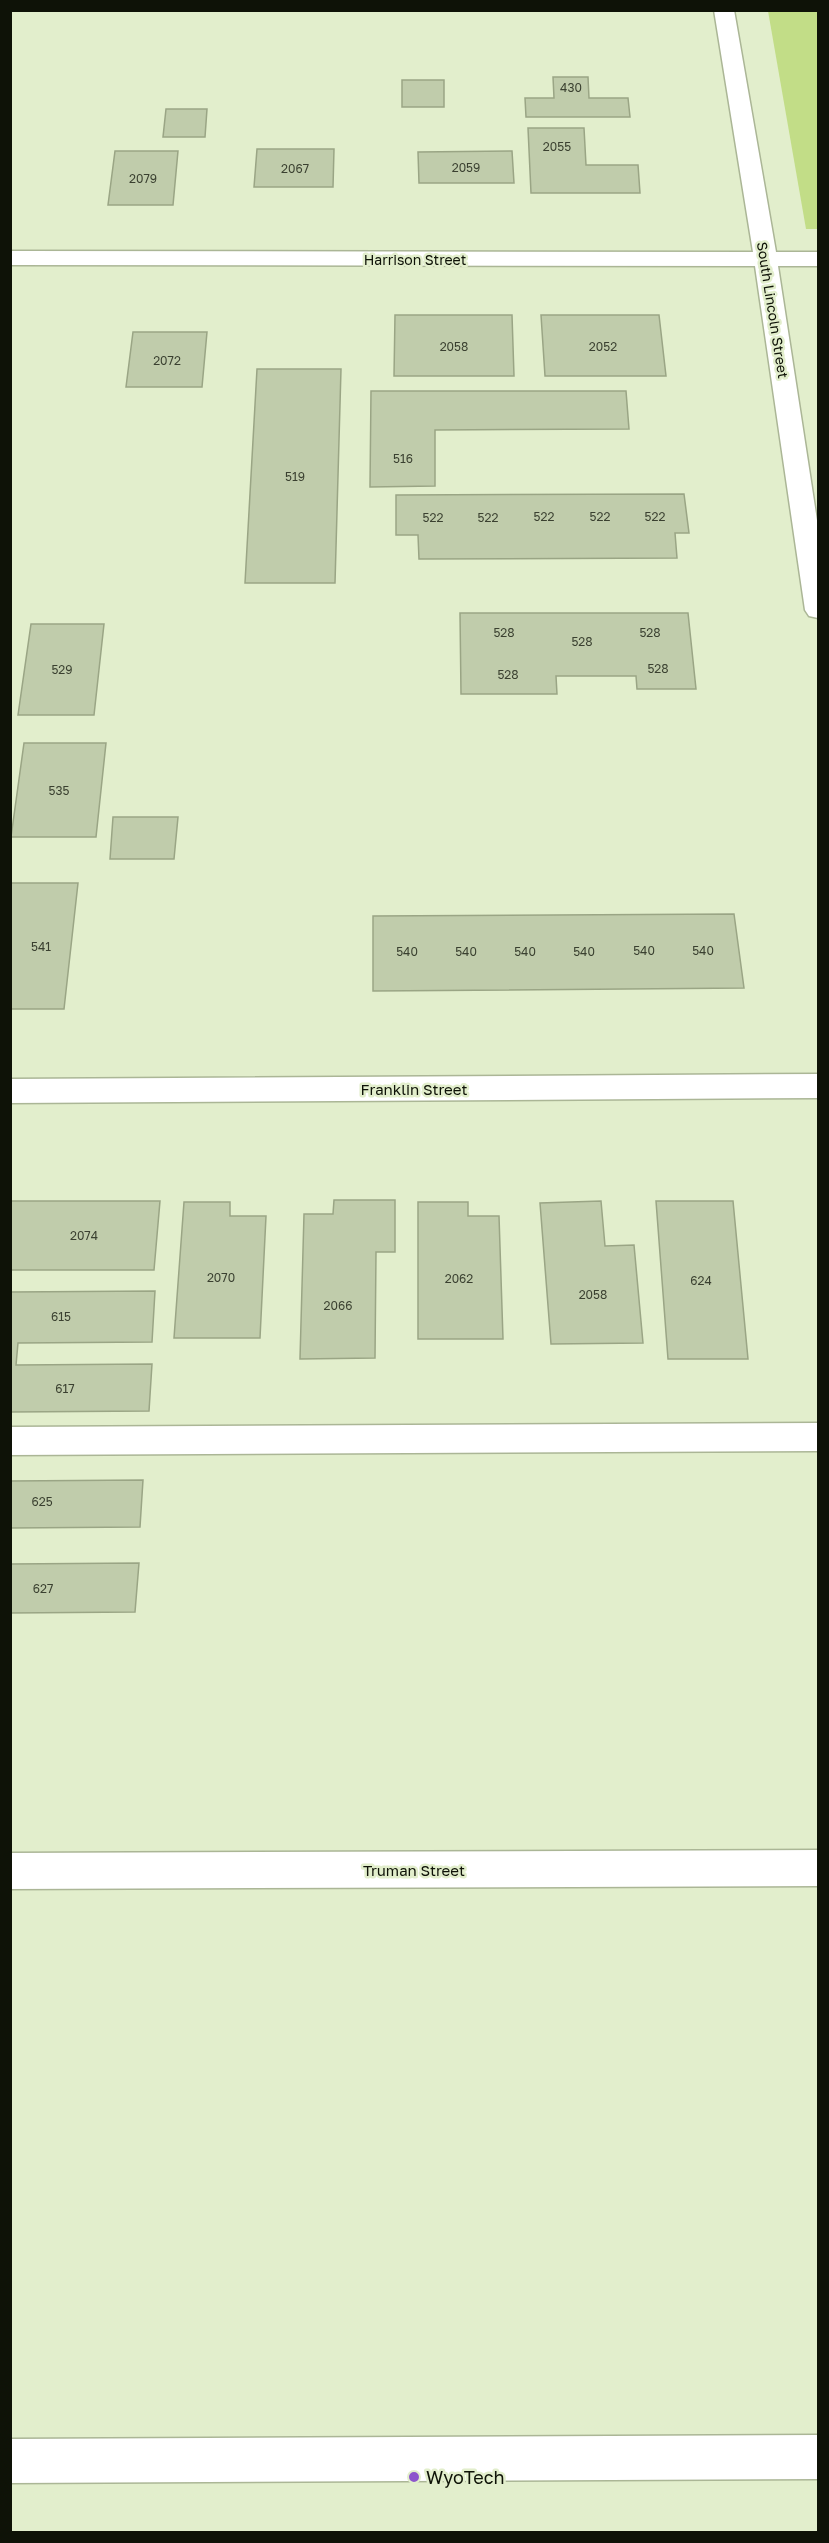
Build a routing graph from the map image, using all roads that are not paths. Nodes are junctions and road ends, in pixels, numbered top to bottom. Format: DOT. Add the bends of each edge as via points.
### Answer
graph roads {
  1 [pos="724,10"];
  2 [pos="10,258"];
  3 [pos="819,259"];
  4 [pos="766,260"];
  5 [pos="819,609"];
  6 [pos="819,1086"];
  7 [pos="10,1091"];
  8 [pos="819,1437"];
  9 [pos="10,1441"];
  10 [pos="819,1868"];
  11 [pos="10,1871"];
  12 [pos="819,2457"];
  13 [pos="10,2461"];
  1 -- 4 [label="street, South Lincoln Street"];
  2 -- 4 [label="street, Harrison Street"];
  3 -- 4 [label="street, Harrison Street"];
  4 -- 5 [label="street, South Lincoln Street"];
  6 -- 7 [label="street, Franklin Street"];
  8 -- 9 [label="street"];
  10 -- 11 [label="street, Truman Street"];
  12 -- 13 [label="street"];
}
